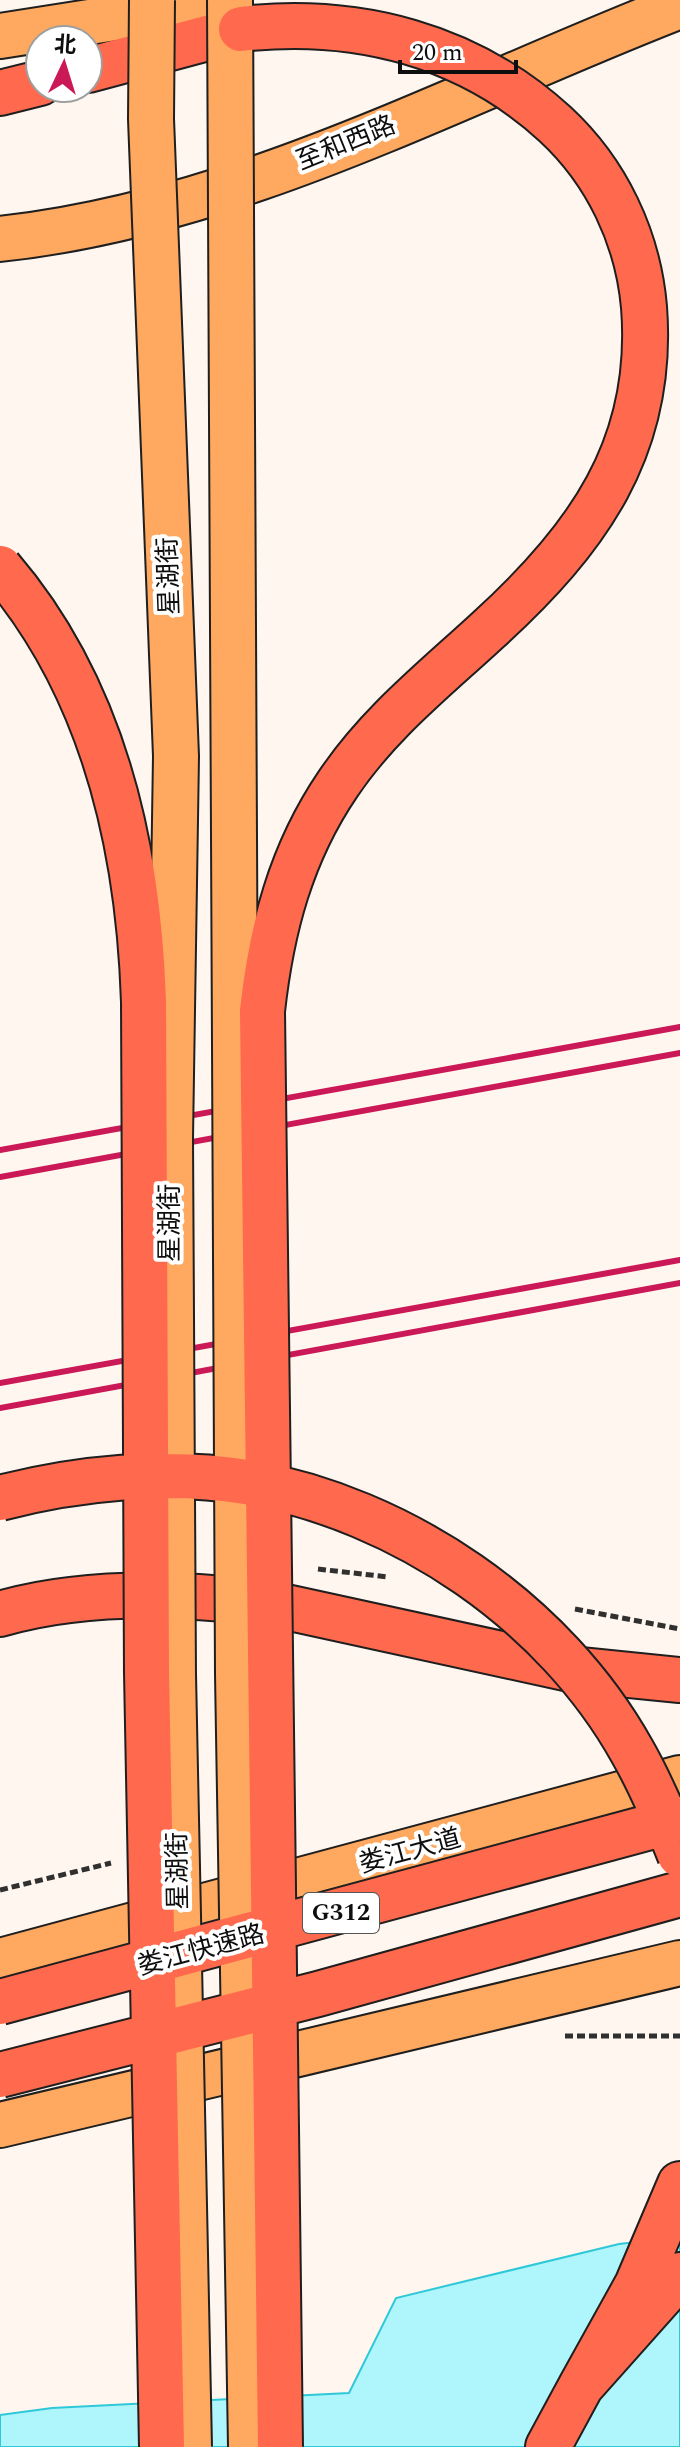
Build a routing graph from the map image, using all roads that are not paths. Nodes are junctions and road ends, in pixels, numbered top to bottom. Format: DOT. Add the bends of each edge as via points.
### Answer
graph roads {
  1 [pos="152,0"];
  2 [pos="680,6"];
  3 [pos="234,10"];
  4 [pos="0,36"];
  5 [pos="104,47"];
  6 [pos="24,62"];
  7 [pos="104,63"];
  8 [pos="0,66"];
  9 [pos="24,87"];
  10 [pos="0,93"];
  11 [pos="0,239"];
  12 [pos="0,568"];
  13 [pos="0,1498"];
  14 [pos="0,1614"];
  15 [pos="680,1680"];
  16 [pos="680,1778"];
  17 [pos="680,1819"];
  18 [pos="680,1855"];
  19 [pos="680,1894"];
  20 [pos="0,1961"];
  21 [pos="680,1963"];
  22 [pos="0,2002"];
  23 [pos="0,2075"];
  24 [pos="0,2125"];
  25 [pos="680,2184"];
  26 [pos="680,2275"];
  27 [pos="581,2386"];
  28 [pos="162,2447"];
  29 [pos="189,2447"];
  30 [pos="251,2447"];
  31 [pos="280,2447"];
  32 [pos="548,2447"];
  1 -- 29 [label="main road, 星湖街, bridge" via="151,119 176,756 170,1138 173,1626"];
  2 -- 11 [label="main road, 至和西路" via="317,157 142,214"];
  3 -- 4 [label="main road"];
  3 -- 5 [label="highway, bridge"];
  3 -- 7 [label="highway, bridge"];
  3 -- 30 [label="main road, bridge" via="238,1674"];
  3 -- 31 [label="highway, bridge" via="400,38 446,52 492,75 534,105 569,136 618,208 634,244 645,329 639,405 606,494 560,558 398,712 337,784 291,873 268,961 262,1027"];
  6 -- 8 [label="highway"];
  9 -- 10 [label="highway"];
  12 -- 28 [label="highway, bridge" via="56,644 89,711 129,853 140,932"];
  13 -- 18 [label="highway, bridge" via="121,1479 213,1479 330,1504 393,1530 488,1589 574,1669 631,1749"];
  14 -- 15 [label="highway, bridge" via="50,1604 227,1599 570,1669"];
  16 -- 20 [label="main road, 娄江大道 / G312"];
  17 -- 22 [label="highway, 娄江快速路 / G312, bridge"];
  19 -- 23 [label="highway, bridge"];
  21 -- 24 [label="main road"];
  25 -- 27 [label="highway" via="637,2285"];
  26 -- 27 [label="highway"];
  27 -- 32 [label="highway"];
}
